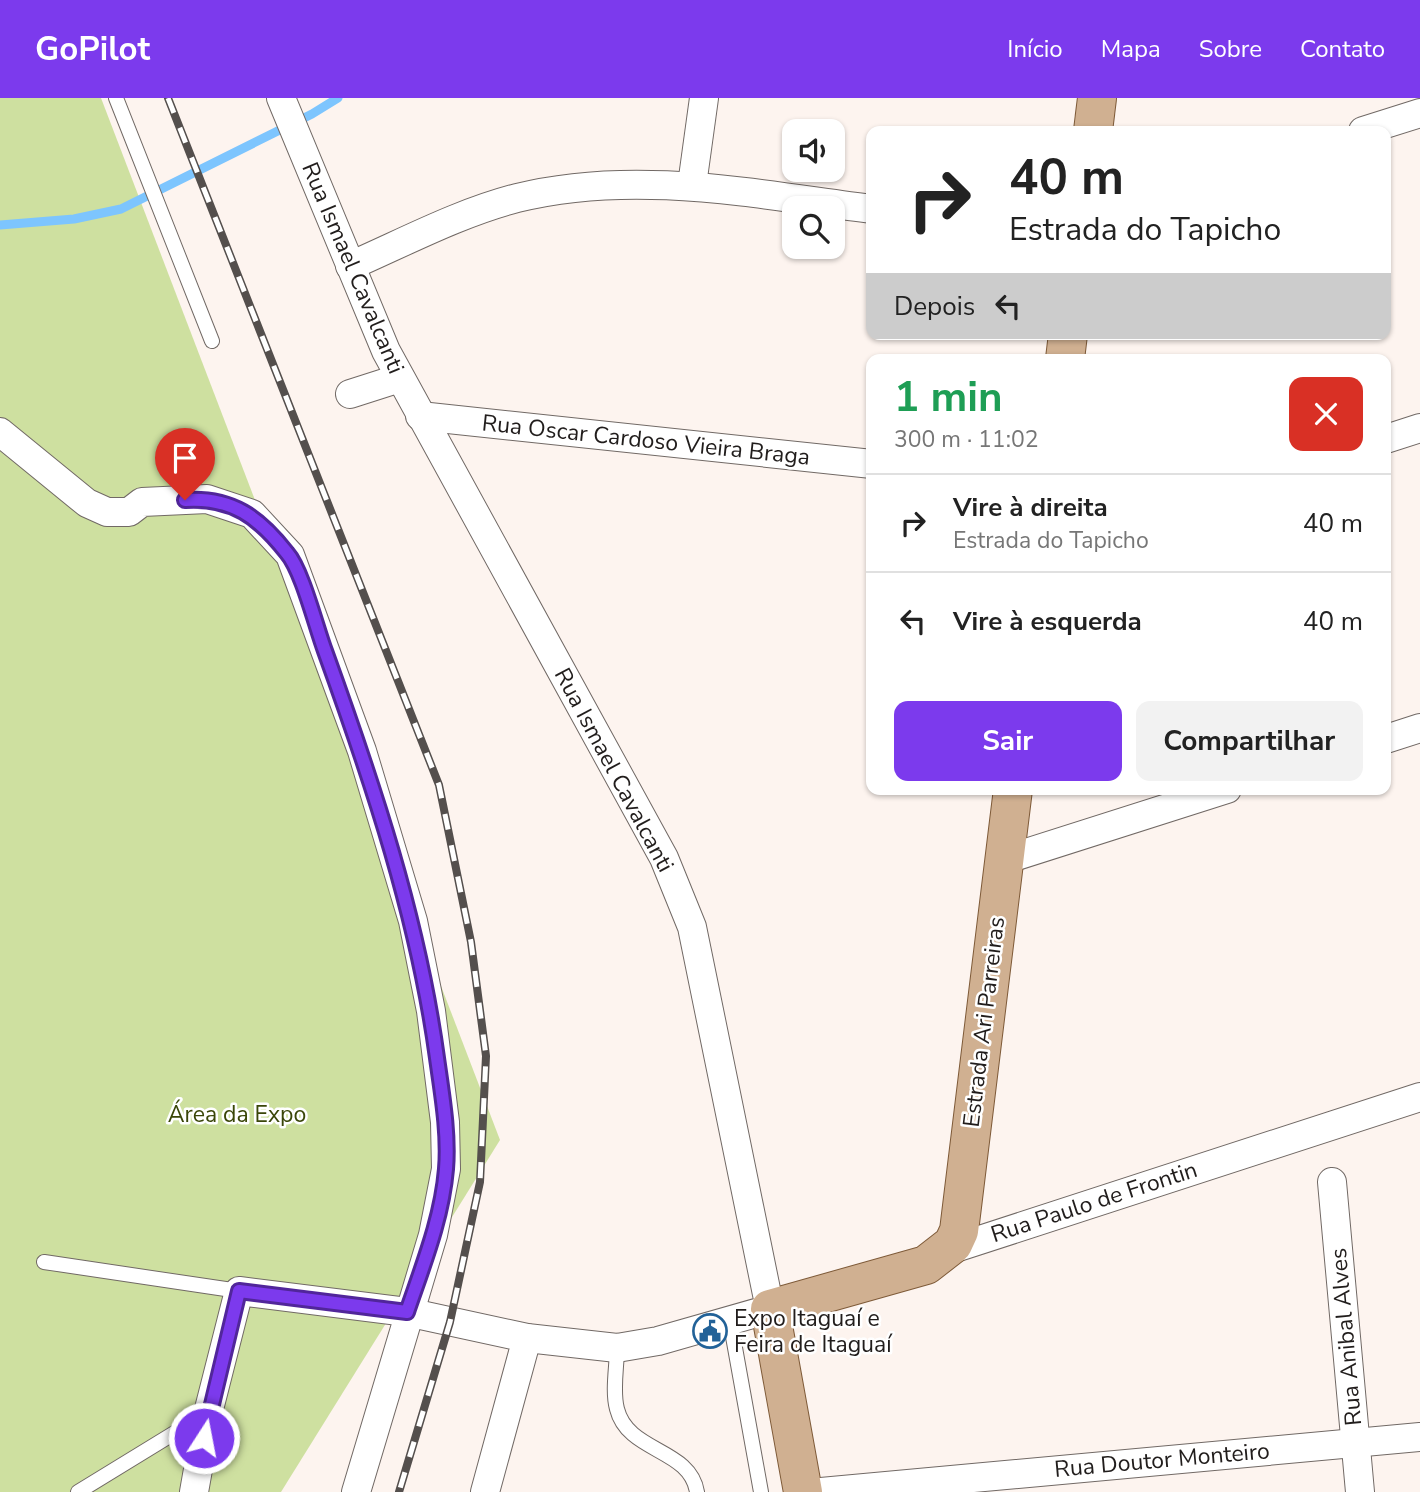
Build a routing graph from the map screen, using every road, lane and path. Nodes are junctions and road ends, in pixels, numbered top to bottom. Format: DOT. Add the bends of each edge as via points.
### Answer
graph roads {
  1 [pos="704,98"];
  2 [pos="1097,98"];
  3 [pos="281,99"];
  4 [pos="118,105"];
  5 [pos="1420,113"];
  6 [pos="1094,126"];
  7 [pos="1379,126"];
  8 [pos="692,186"];
  9 [pos="866,208"];
  10 [pos="350,266"];
  11 [pos="212,341"];
  12 [pos="400,378"];
  13 [pos="351,394"];
  14 [pos="420,416"];
  15 [pos="1420,428"];
  16 [pos="0,432"];
  17 [pos="1391,437"];
  18 [pos="866,463"];
  19 [pos="1420,728"];
  20 [pos="1391,737"];
  21 [pos="1012,795"];
  22 [pos="1208,795"];
  23 [pos="1004,860"];
  24 [pos="1420,1097"];
  25 [pos="1332,1182"];
  26 [pos="946,1251"];
  27 [pos="44,1262"];
  28 [pos="239,1291"];
  29 [pos="770,1309"];
  30 [pos="407,1312"];
  31 [pos="730,1320"];
  32 [pos="527,1338"];
  33 [pos="617,1348"];
  34 [pos="208,1413"];
  35 [pos="1420,1437"];
  36 [pos="1356,1441"];
  37 [pos="194,1491"];
  38 [pos="78,1492"];
  39 [pos="356,1492"];
  40 [pos="485,1492"];
  41 [pos="697,1492"];
  42 [pos="761,1492"];
  43 [pos="803,1492"];
  44 [pos="821,1492"];
  45 [pos="1360,1492"];
  1 -- 8 [label="street"];
  2 -- 6 [label="main road"];
  3 -- 10 [label="street, Rua Ismael Cavalcanti"];
  4 -- 11 [label="lane"];
  5 -- 7 [label="street"];
  8 -- 9 [label="street"];
  8 -- 10 [label="street" via="564,189 519,198 479,209"];
  10 -- 12 [label="street, Rua Ismael Cavalcanti"];
  12 -- 13 [label="street"];
  12 -- 14 [label="street, Rua Ismael Cavalcanti"];
  14 -- 18 [label="street, Rua Oscar Cardoso Vieira Braga"];
  14 -- 29 [label="street, Rua Ismael Cavalcanti" via="681,896 692,927"];
  15 -- 17 [label="street"];
  16 -- 30 [label="street" via="87,503 107,512 129,512 142,502 207,499 252,514 290,555 362,751 413,921 431,1011 446,1169 433,1236"];
  19 -- 20 [label="street"];
  21 -- 23 [label="main road, Estrada Ari Parreiras"];
  22 -- 23 [label="street"];
  23 -- 26 [label="main road, Estrada Ari Parreiras" via="959,1231"];
  24 -- 26 [label="street, Rua Paulo de Frontin"];
  25 -- 36 [label="street, Rua Anibal Alves"];
  26 -- 29 [label="main road, Rua Paulo de Frontin" via="926,1265"];
  27 -- 28 [label="lane"];
  28 -- 30 [label="street"];
  28 -- 34 [label="street"];
  29 -- 31 [label="street"];
  29 -- 43 [label="main road, Rua Ismael Cavalcanti"];
  30 -- 32 [label="street"];
  30 -- 39 [label="street"];
  31 -- 33 [label="street"];
  31 -- 42 [label="lane"];
  32 -- 33 [label="street"];
  32 -- 40 [label="street"];
  33 -- 41 [label="lane" via="616,1408 626,1428 687,1468"];
  34 -- 37 [label="street"];
  34 -- 38 [label="lane"];
  35 -- 36 [label="street, Rua Doutor Monteiro"];
  36 -- 44 [label="street, Rua Doutor Monteiro"];
  36 -- 45 [label="street, Rua Anibal Alves"];
}
